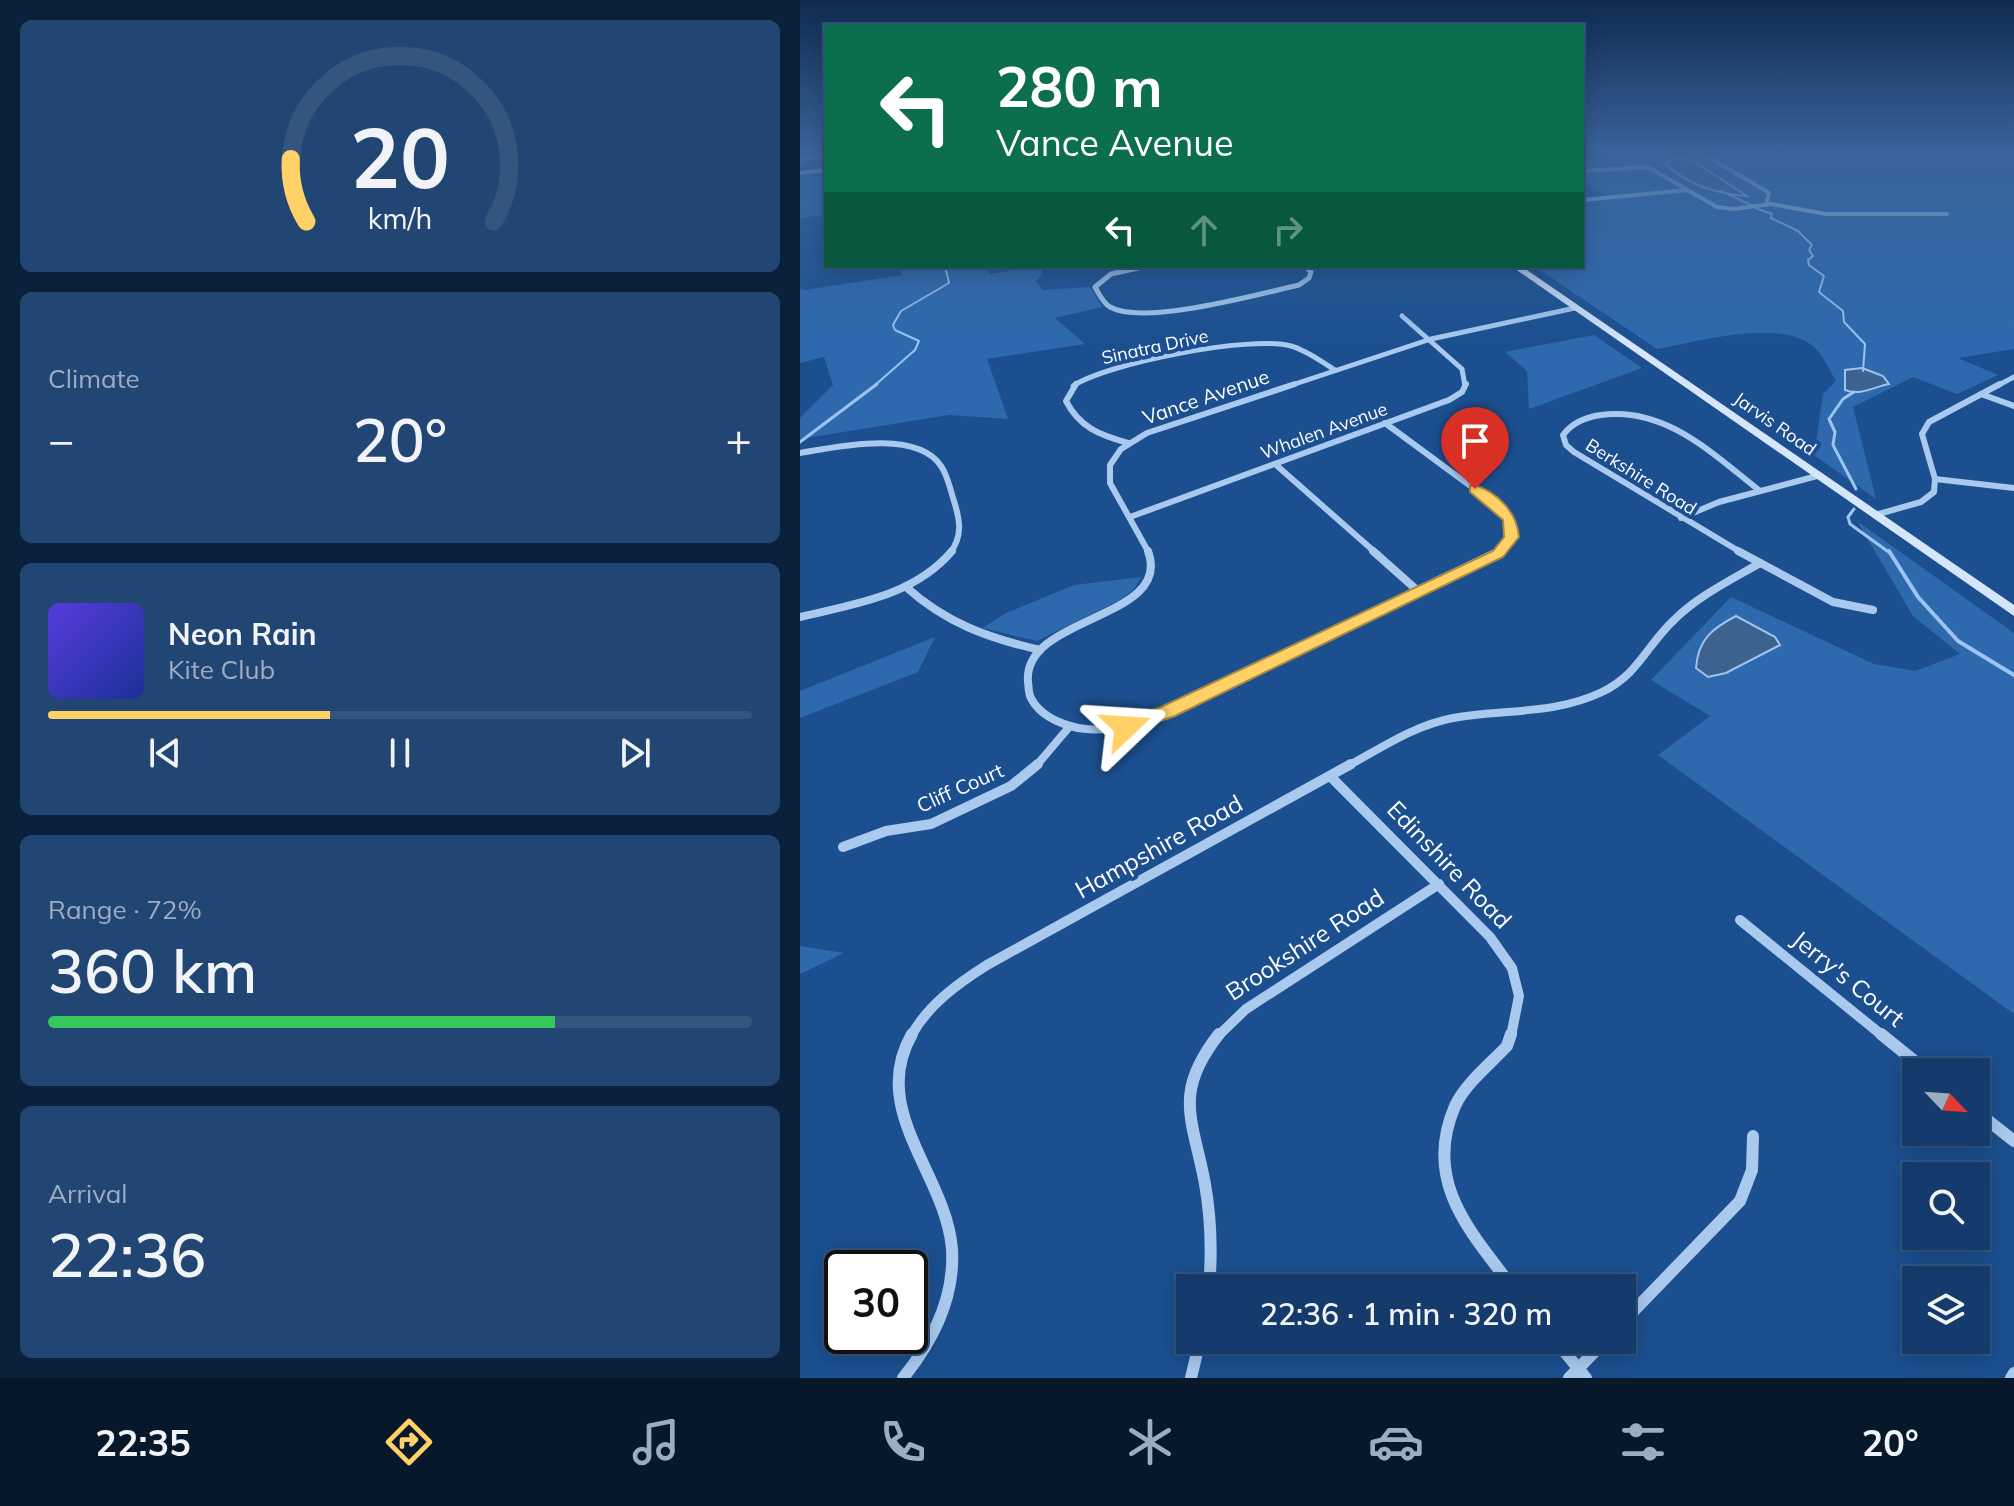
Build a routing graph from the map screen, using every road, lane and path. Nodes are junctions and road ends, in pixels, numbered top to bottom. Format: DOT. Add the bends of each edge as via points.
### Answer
graph roads {
  1 [pos="1136,268"];
  2 [pos="1307,268"];
  3 [pos="1518,268"];
  4 [pos="1578,310"];
  5 [pos="1402,316"];
  6 [pos="1431,339"];
  7 [pos="1335,370"];
  8 [pos="2014,377"];
  9 [pos="1981,394"];
  10 [pos="2014,406"];
  11 [pos="1385,423"];
  12 [pos="1128,443"];
  13 [pos="800,453"];
  14 [pos="1275,464"];
  15 [pos="1817,476"];
  16 [pos="1935,479"];
  17 [pos="2014,488"];
  18 [pos="1760,491"];
  19 [pos="1875,515"];
  20 [pos="1130,517"];
  21 [pos="1681,518"];
  22 [pos="1760,563"];
  23 [pos="906,587"];
  24 [pos="1418,591"];
  25 [pos="1873,610"];
  26 [pos="2014,612"];
  27 [pos="800,617"];
  28 [pos="1040,650"];
  29 [pos="1070,726"];
  30 [pos="1330,776"];
  31 [pos="843,847"];
  32 [pos="1439,884"];
  33 [pos="1740,920"];
  34 [pos="1911,1058"];
  35 [pos="1990,1122"];
  36 [pos="1753,1136"];
  37 [pos="2014,1141"];
  38 [pos="1209,1274"];
  39 [pos="1502,1274"];
  40 [pos="1636,1309"];
  41 [pos="1197,1354"];
  42 [pos="1564,1354"];
  43 [pos="1594,1354"];
  44 [pos="1577,1375"];
  45 [pos="903,1378"];
  46 [pos="1191,1378"];
  1 -- 2 [label="street" via="1099,280 1095,287 1106,305 1153,313 1299,285 1309,278"];
  3 -- 4 [label="street, Jarvis Road"];
  4 -- 6 [label="street, Vance Avenue"];
  4 -- 15 [label="street, Jarvis Road"];
  5 -- 6 [label="street"];
  6 -- 7 [label="street, Vance Avenue"];
  6 -- 11 [label="street, Whalen Avenue" via="1465,373 1465,388 1449,400"];
  7 -- 12 [label="street, Vance Avenue"];
  7 -- 12 [label="street, Sinatra Drive" via="1299,349 1249,342 1102,371 1074,385 1066,401 1079,423 1090,432"];
  8 -- 9 [label="street"];
  9 -- 10 [label="street"];
  9 -- 16 [label="street" via="1933,419 1923,430"];
  11 -- 14 [label="street, Whalen Avenue"];
  11 -- 24 [label="street" via="1497,505 1512,525 1511,537 1498,554"];
  12 -- 20 [label="street, Vance Avenue" via="1111,462 1108,478"];
  13 -- 23 [label="street" via="892,444 921,451 939,463 961,532 944,560"];
  14 -- 20 [label="street, Whalen Avenue"];
  14 -- 24 [label="street"];
  15 -- 18 [label="street"];
  15 -- 19 [label="street, Jarvis Road"];
  16 -- 17 [label="street"];
  16 -- 19 [label="street" via="1927,499"];
  18 -- 21 [label="street"];
  18 -- 21 [label="street, Berkshire Road" via="1653,418 1604,414 1565,431 1569,448"];
  19 -- 26 [label="street, Jarvis Road"];
  20 -- 28 [label="street, Vance Avenue" via="1152,561 1143,588"];
  21 -- 22 [label="street, Berkshire Road"];
  22 -- 25 [label="street, Berkshire Road" via="1837,604"];
  22 -- 30 [label="street, Hampshire Road" via="1691,604 1638,667 1598,694 1544,710 1435,722"];
  23 -- 27 [label="street"];
  23 -- 28 [label="street" via="962,629"];
  24 -- 29 [label="street" via="1144,721 1107,729"];
  28 -- 29 [label="street" via="1029,669 1031,699 1045,715"];
  29 -- 31 [label="street, Cliff Court" via="1043,760 1011,786 931,824 886,831"];
  30 -- 32 [label="street, Edinshire Road"];
  30 -- 45 [label="street, Hampshire Road" via="966,977 918,1022 900,1057 897,1095 945,1215 953,1251 940,1319"];
  32 -- 38 [label="street, Brookshire Road" via="1246,1009 1201,1058 1189,1104 1208,1206"];
  32 -- 39 [label="street, Edinshire Road" via="1498,945 1516,981 1518,1014 1507,1046 1455,1106 1445,1146 1449,1192 1459,1216"];
  33 -- 34 [label="street, Jerry's Court"];
  35 -- 37 [label="street"];
  36 -- 40 [label="street" via="1751,1178 1740,1201"];
  41 -- 46 [label="street"];
  42 -- 44 [label="street"];
  43 -- 44 [label="street"];
}
